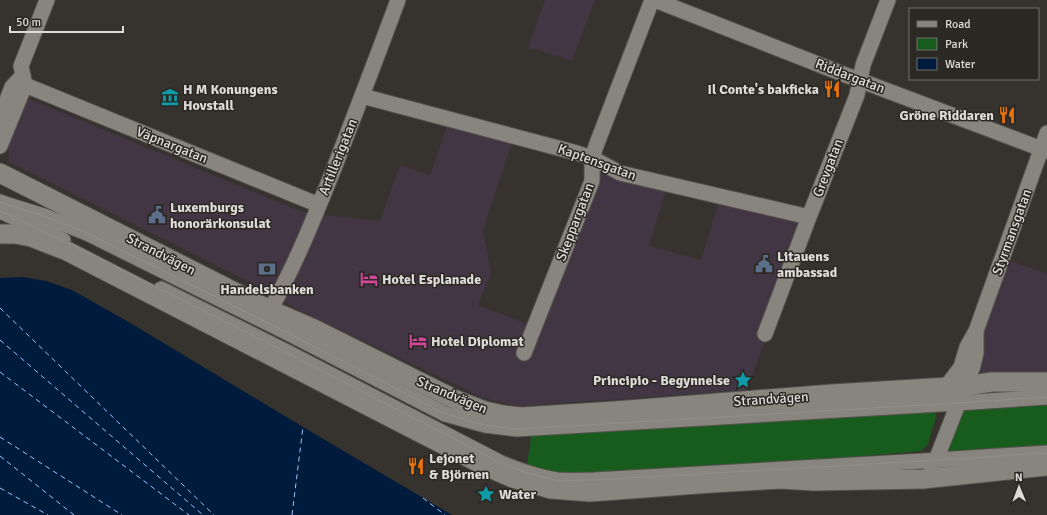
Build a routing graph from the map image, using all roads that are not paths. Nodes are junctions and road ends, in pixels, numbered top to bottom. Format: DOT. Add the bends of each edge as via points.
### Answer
graph roads {
  1 [pos="47,0"];
  2 [pos="398,0"];
  3 [pos="653,0"];
  4 [pos="888,0"];
  5 [pos="24,80"];
  6 [pos="860,80"];
  7 [pos="362,96"];
  8 [pos="0,118"];
  9 [pos="1047,133"];
  10 [pos="0,146"];
  11 [pos="1044,150"];
  12 [pos="592,158"];
  13 [pos="0,173"];
  14 [pos="0,202"];
  15 [pos="319,205"];
  16 [pos="0,211"];
  17 [pos="809,217"];
  18 [pos="0,234"];
  19 [pos="270,310"];
  20 [pos="976,331"];
  21 [pos="765,334"];
  22 [pos="524,353"];
  23 [pos="1047,382"];
  24 [pos="965,386"];
  25 [pos="946,387"];
  26 [pos="1047,397"];
  27 [pos="958,403"];
  28 [pos="1047,453"];
  29 [pos="936,460"];
  30 [pos="1047,466"];
  31 [pos="781,479"];
  1 -- 5 [label="street" via="21,66"];
  2 -- 7 [label="street, Artillerigatan"];
  3 -- 6 [label="street, Riddargatan"];
  3 -- 12 [label="street, Skeppargatan"];
  4 -- 6 [label="street, Grevgatan" via="863,65"];
  5 -- 8 [label="street" via="12,87"];
  5 -- 10 [label="street"];
  5 -- 15 [label="street, Väpnargatan"];
  6 -- 11 [label="street, Riddargatan"];
  6 -- 17 [label="street, Grevgatan" via="857,95"];
  7 -- 12 [label="street, Kaptensgatan"];
  7 -- 15 [label="street, Artillerigatan"];
  9 -- 11 [label="street, Styrmansgatan"];
  11 -- 20 [label="street, Styrmansgatan"];
  12 -- 17 [label="street, Kaptensgatan" via="620,173"];
  12 -- 22 [label="street, Skeppargatan" via="592,181"];
  13 -- 19 [label="street, Strandvägen"];
  14 -- 27 [label="street, Strandvägen" via="87,233 445,414 485,425 517,429"];
  15 -- 19 [label="street, Artillerigatan"];
  16 -- 29 [label="street" via="270,344 501,463 537,476 558,480 594,480"];
  17 -- 21 [label="street, Grevgatan"];
  18 -- 31 [label="street" via="31,237 67,252 513,478 551,489 590,492"];
  19 -- 25 [label="street, Strandvägen" via="454,399 503,415 526,416"];
  20 -- 24 [label="street, Styrmansgatan" via="976,353"];
  20 -- 25 [label="street, Styrmansgatan" via="967,347 961,367"];
  23 -- 24 [label="street, Strandvägen" via="992,382"];
  24 -- 25 [label="street, Strandvägen"];
  24 -- 27 [label="street, Styrmansgatan"];
  26 -- 27 [label="street, Strandvägen"];
  27 -- 29 [label="street, Styrmansgatan"];
  28 -- 29 [label="street"];
  29 -- 31 [label="street" via="930,467 923,469 814,474"];
  30 -- 31 [label="street" via="923,479"];
}
